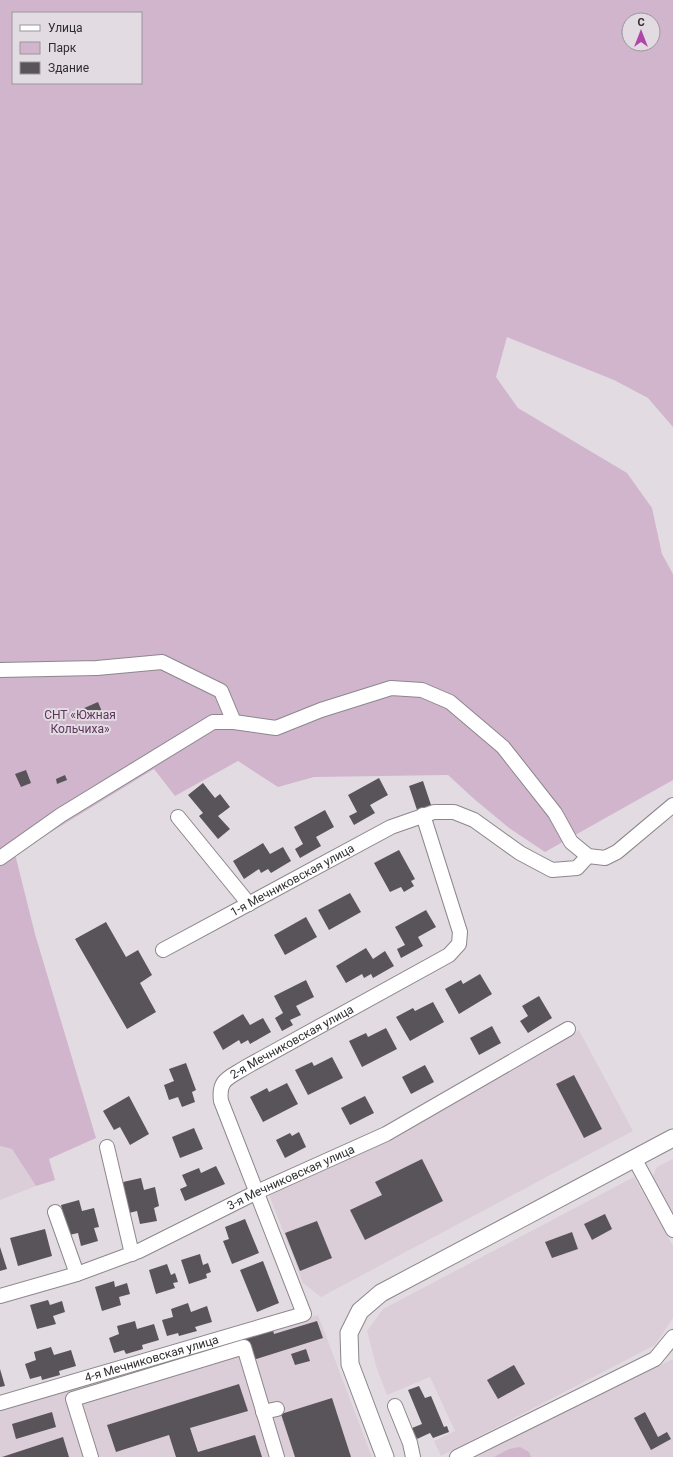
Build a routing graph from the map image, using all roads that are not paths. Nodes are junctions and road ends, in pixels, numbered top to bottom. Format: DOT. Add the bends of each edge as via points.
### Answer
graph roads {
  1 [pos="0,670"];
  2 [pos="234,722"];
  3 [pos="673,805"];
  4 [pos="423,815"];
  5 [pos="178,817"];
  6 [pos="588,856"];
  7 [pos="0,858"];
  8 [pos="249,904"];
  9 [pos="163,950"];
  10 [pos="568,1029"];
  11 [pos="673,1138"];
  12 [pos="107,1147"];
  13 [pos="634,1158"];
  14 [pos="257,1192"];
  15 [pos="55,1212"];
  16 [pos="673,1230"];
  17 [pos="132,1254"];
  18 [pos="77,1274"];
  19 [pos="0,1296"];
  20 [pos="304,1314"];
  21 [pos="673,1337"];
  22 [pos="0,1403"];
  23 [pos="395,1406"];
  24 [pos="91,1457"];
  25 [pos="277,1457"];
  26 [pos="385,1457"];
  27 [pos="413,1457"];
  28 [pos="457,1457"];
  1 -- 2 [label="street" via="97,668 162,662 221,691"];
  2 -- 6 [label="street" via="276,728 321,710 391,688 422,690 450,702 504,746 555,813 571,842"];
  2 -- 7 [label="street" via="213,722 61,815"];
  3 -- 6 [label="street" via="617,852 605,858"];
  4 -- 6 [label="street, 1-я Мечниковская улица" via="454,812 474,820 520,853 552,870 577,868"];
  4 -- 8 [label="street, 1-я Мечниковская улица" via="391,827"];
  4 -- 14 [label="street, 2-я Мечниковская улица" via="460,932 459,944 449,956 223,1082 220,1091 221,1101"];
  5 -- 8 [label="street"];
  8 -- 9 [label="street, 1-я Мечниковская улица"];
  10 -- 14 [label="street, 3-я Мечниковская улица" via="386,1134"];
  11 -- 13 [label="main road"];
  12 -- 17 [label="street"];
  13 -- 16 [label="street"];
  13 -- 26 [label="main road" via="381,1293 360,1311 349,1333 350,1364"];
  14 -- 17 [label="street, 3-я Мечниковская улица"];
  14 -- 20 [label="street, 2-я Мечниковская улица"];
  15 -- 18 [label="street"];
  17 -- 18 [label="street, 3-я Мечниковская улица"];
  18 -- 19 [label="street, 3-я Мечниковская улица"];
  20 -- 22 [label="street, 4-я Мечниковская улица"];
  21 -- 28 [label="street" via="655,1360"];
  23 -- 27 [label="street"];
  24 -- 25 [label="street" via="73,1399 244,1347 270,1410"];
}
